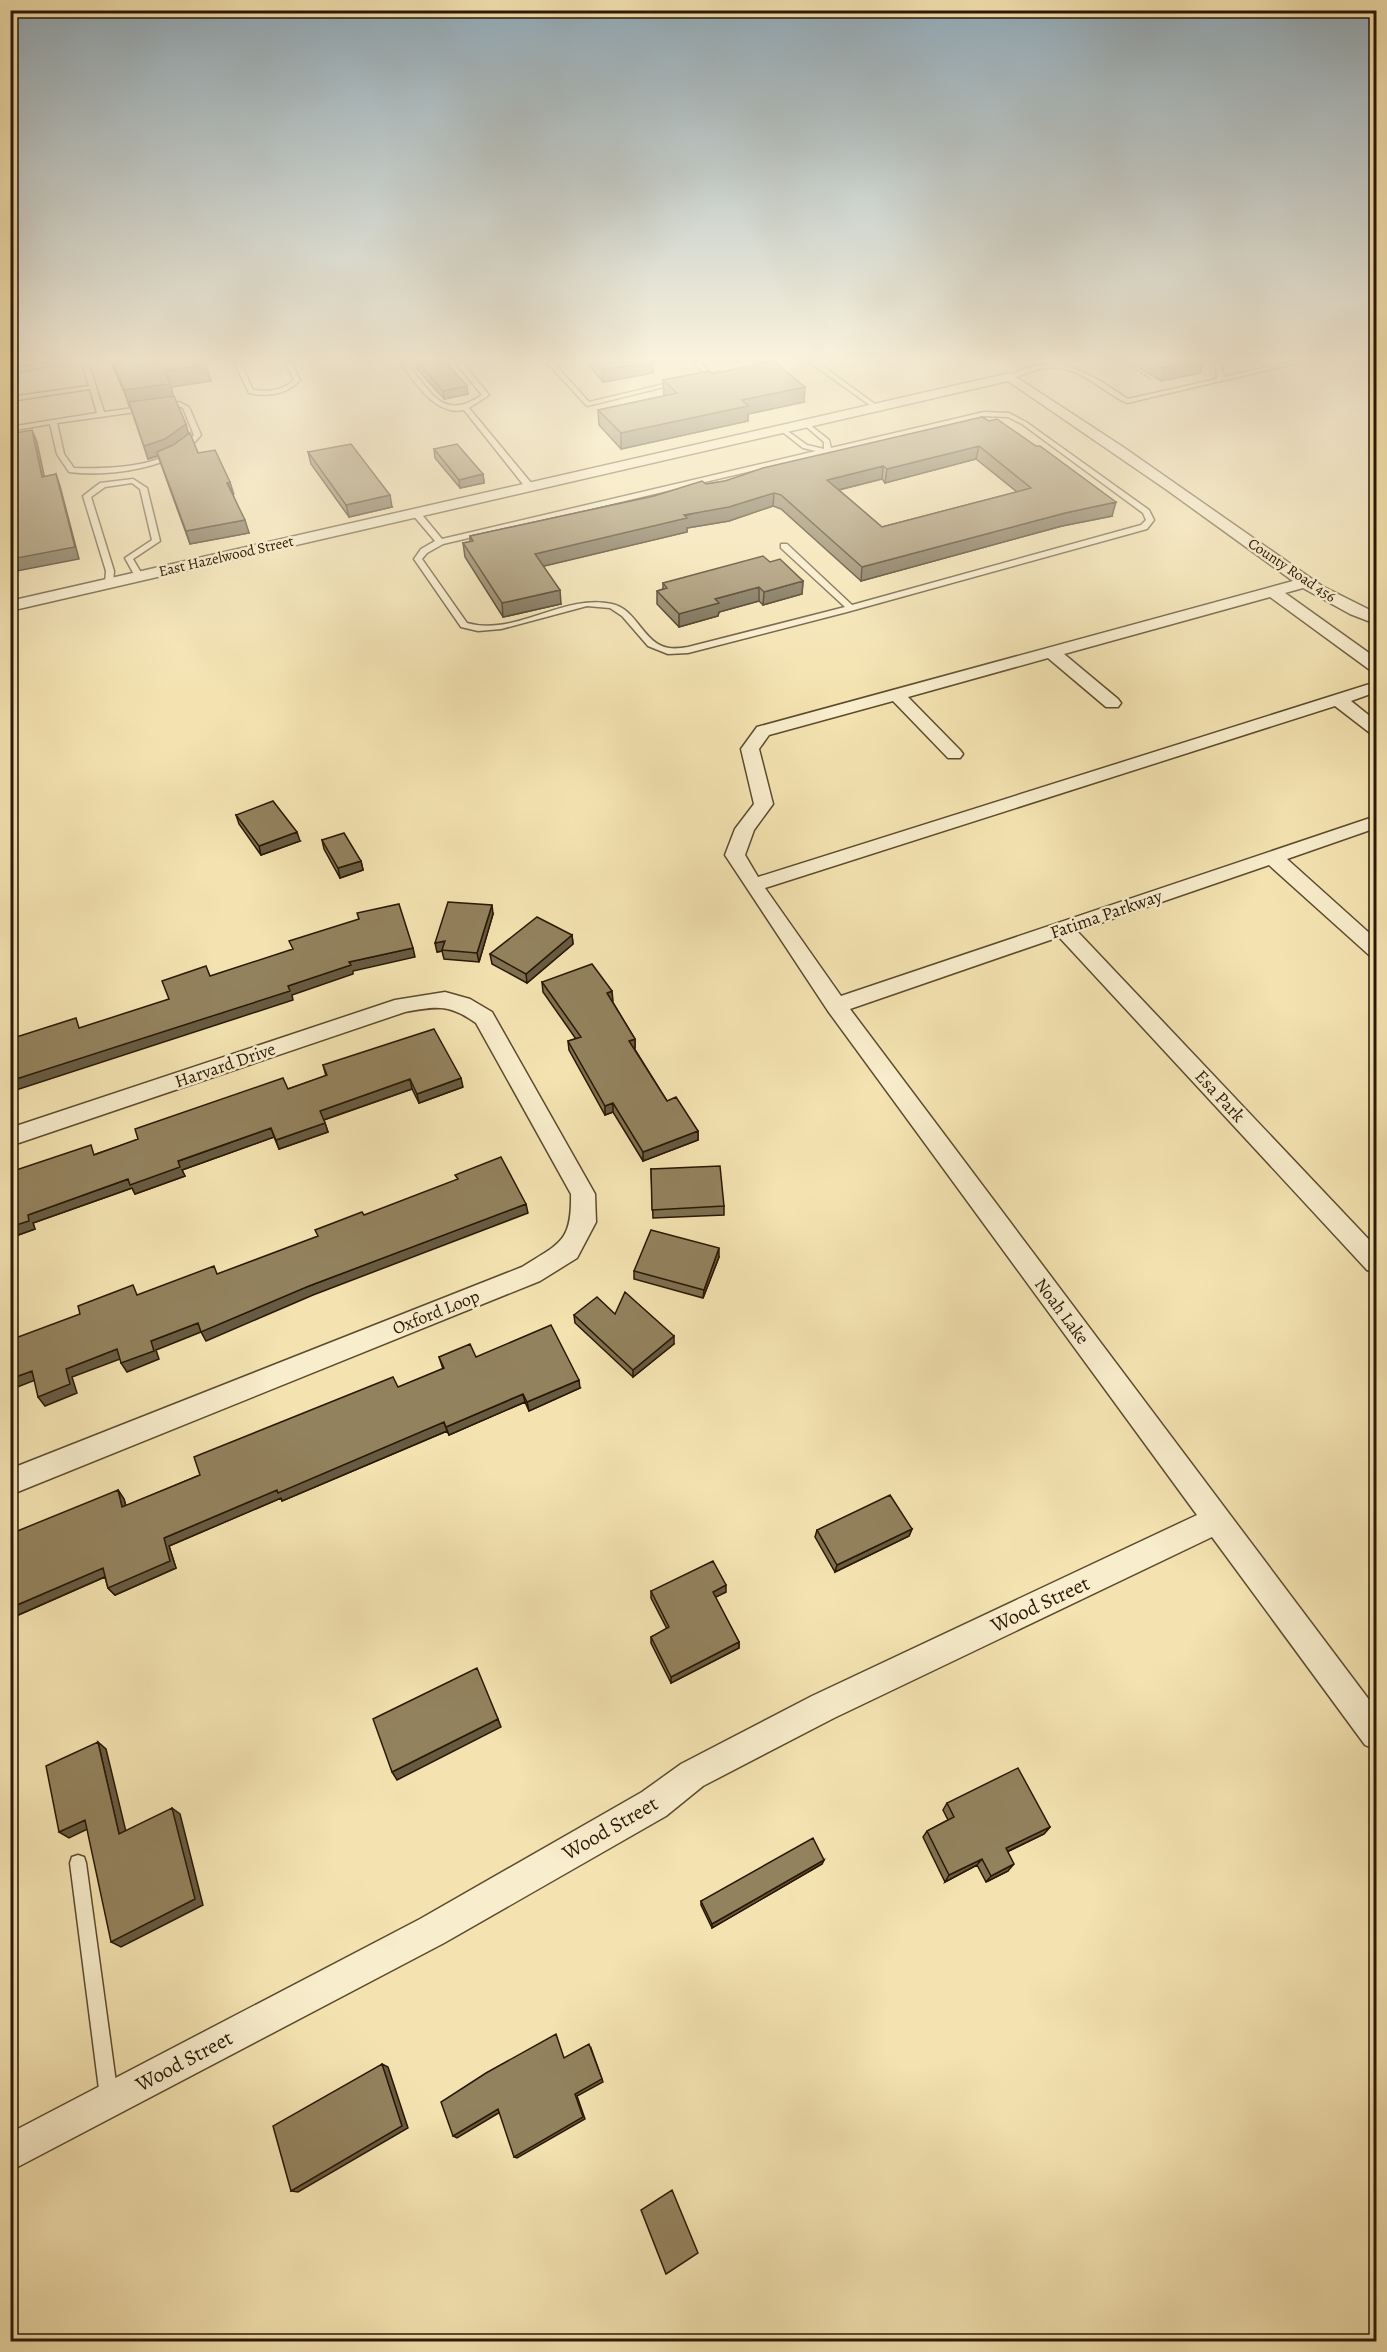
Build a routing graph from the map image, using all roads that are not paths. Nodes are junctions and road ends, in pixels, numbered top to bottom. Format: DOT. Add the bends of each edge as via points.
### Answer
graph roads {
  1 [pos="517,472"];
  2 [pos="592,472"];
  3 [pos="743,472"];
  4 [pos="1091,472"];
  5 [pos="1151,472"];
  6 [pos="529,486"];
  7 [pos="415,513"];
  8 [pos="440,542"];
  9 [pos="784,546"];
  10 [pos="139,576"];
  11 [pos="1306,582"];
  12 [pos="109,583"];
  13 [pos="1272,591"];
  14 [pos="10,606"];
  15 [pos="850,608"];
  16 [pos="1377,619"];
  17 [pos="1050,651"];
  18 [pos="1377,666"];
  19 [pos="1377,687"];
  20 [pos="895,693"];
  21 [pos="1338,699"];
  22 [pos="1112,703"];
  23 [pos="1377,729"];
  24 [pos="954,754"];
  25 [pos="1377,822"];
  26 [pos="1272,858"];
  27 [pos="753,885"];
  28 [pos="1063,929"];
  29 [pos="1377,950"];
  30 [pos="441,999"];
  31 [pos="836,1006"];
  32 [pos="10,1137"];
  33 [pos="1377,1263"];
  34 [pos="10,1482"];
  35 [pos="1217,1520"];
  36 [pos="1377,1734"];
  37 [pos="78,1863"];
  38 [pos="109,2101"];
  39 [pos="10,2153"];
  1 -- 6 [label="lane"];
  2 -- 6 [label="street, East Hazelwood Street"];
  3 -- 8 [label="lane"];
  4 -- 15 [label="lane" via="1146,512 1150,520 1144,527"];
  5 -- 11 [label="street, County Road 456"];
  6 -- 7 [label="street, East Hazelwood Street"];
  7 -- 8 [label="lane"];
  7 -- 10 [label="street, East Hazelwood Street"];
  8 -- 15 [label="lane" via="418,559 464,625 478,629 501,627 587,604 612,606 625,614 651,644 668,651 688,650"];
  9 -- 15 [label="lane"];
  10 -- 12 [label="street, East Hazelwood Street"];
  10 -- 12 [label="lane" via="129,558 156,541 143,488 133,481 103,485 87,495 110,571"];
  11 -- 13 [label="street"];
  11 -- 16 [label="street, County Road 456"];
  12 -- 14 [label="street, East Hazelwood Street"];
  13 -- 17 [label="street"];
  13 -- 18 [label="street"];
  17 -- 20 [label="street"];
  17 -- 22 [label="street"];
  19 -- 21 [label="street"];
  20 -- 24 [label="street"];
  20 -- 27 [label="street, Noah Lake" via="763,731 750,749 764,804 745,829 735,855"];
  21 -- 23 [label="street"];
  21 -- 27 [label="street"];
  25 -- 26 [label="street, Fatima Parkway"];
  26 -- 28 [label="street, Fatima Parkway"];
  26 -- 29 [label="street"];
  27 -- 31 [label="street, Noah Lake"];
  28 -- 31 [label="street, Fatima Parkway"];
  28 -- 33 [label="street, Esa Park"];
  30 -- 32 [label="street, Harvard Drive" via="403,1005"];
  30 -- 34 [label="street, Oxford Loop" via="465,1004 484,1018 583,1194 584,1222 568,1251 531,1274"];
  31 -- 35 [label="street, Noah Lake"];
  35 -- 36 [label="street, Noah Lake"];
  35 -- 38 [label="street, Wood Street" via="823,1707 692,1775 654,1804 432,1931"];
  37 -- 38 [label="lane"];
  38 -- 39 [label="street, Wood Street"];
}
